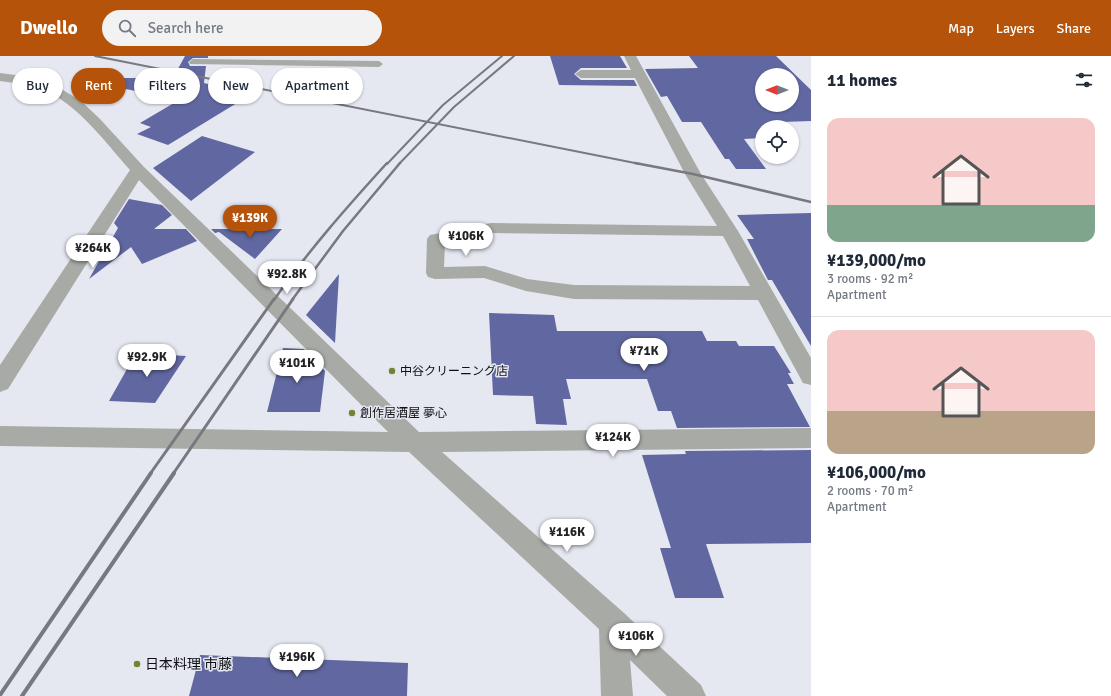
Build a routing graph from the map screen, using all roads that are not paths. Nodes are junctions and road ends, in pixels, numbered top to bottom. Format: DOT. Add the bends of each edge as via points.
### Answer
graph roads {
  1 [pos="630,56"];
  2 [pos="289,59"];
  3 [pos="192,62"];
  4 [pos="379,64"];
  5 [pos="581,74"];
  6 [pos="639,74"];
  7 [pos="5,78"];
  8 [pos="0,88"];
  9 [pos="138,170"];
  10 [pos="729,231"];
  11 [pos="763,293"];
  12 [pos="0,351"];
  13 [pos="22,352"];
  14 [pos="811,377"];
  15 [pos="0,384"];
  16 [pos="0,436"];
  17 [pos="811,438"];
  18 [pos="414,442"];
  19 [pos="614,623"];
  20 [pos="617,696"];
  21 [pos="690,696"];
  1 -- 6 [label="street"];
  2 -- 3 [label="lane"];
  2 -- 4 [label="lane"];
  5 -- 6 [label="street"];
  6 -- 10 [label="street" via="693,174"];
  7 -- 8 [label="street"];
  7 -- 9 [label="street" via="48,86 76,104"];
  9 -- 13 [label="street"];
  9 -- 18 [label="street"];
  10 -- 11 [label="street"];
  10 -- 11 [label="street" via="491,228 436,239 435,273 485,272 526,285 574,292"];
  11 -- 14 [label="street"];
  12 -- 13 [label="street"];
  13 -- 15 [label="street"];
  16 -- 18 [label="street"];
  17 -- 18 [label="street"];
  18 -- 19 [label="street"];
  19 -- 20 [label="street"];
  19 -- 21 [label="street"];
}
